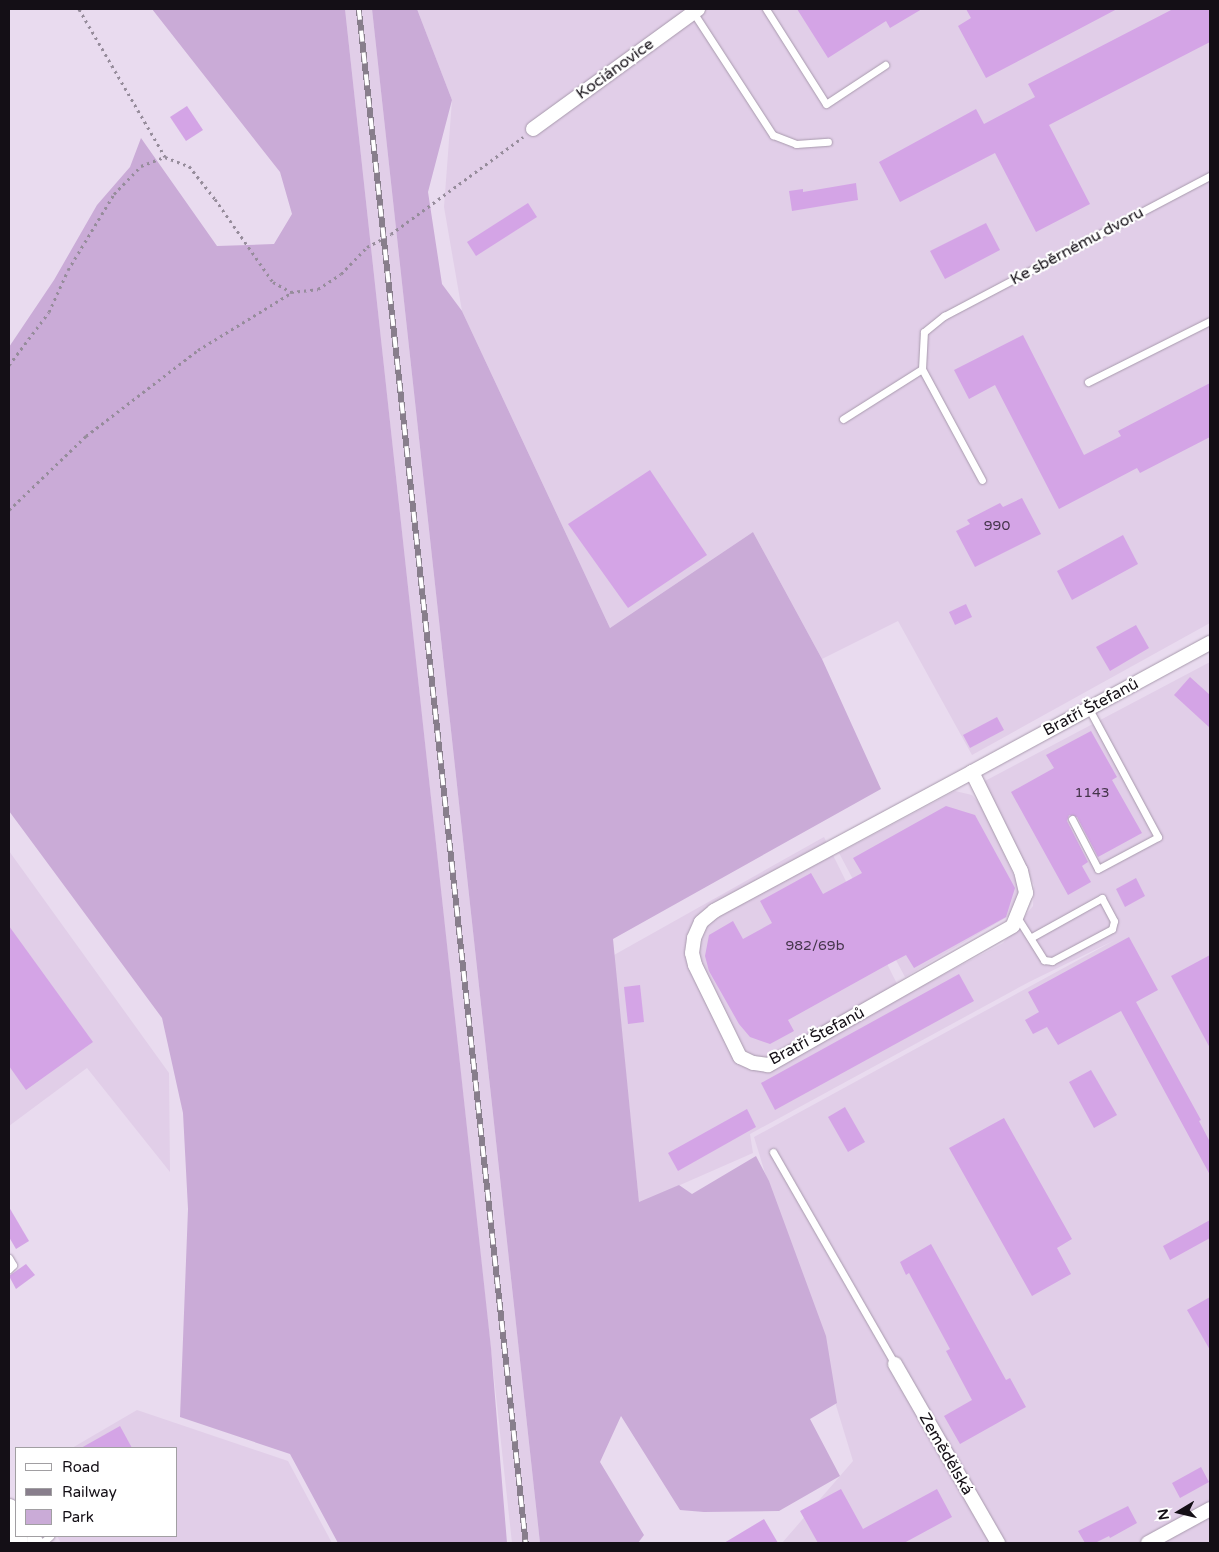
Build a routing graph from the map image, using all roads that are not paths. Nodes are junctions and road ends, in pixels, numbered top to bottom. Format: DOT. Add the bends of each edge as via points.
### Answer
graph roads {
  1 [pos="766,9"];
  2 [pos="696,10"];
  3 [pos="884,66"];
  4 [pos="533,130"];
  5 [pos="828,142"];
  6 [pos="1210,176"];
  7 [pos="1210,321"];
  8 [pos="922,370"];
  9 [pos="1088,382"];
  10 [pos="843,419"];
  11 [pos="982,480"];
  12 [pos="1210,643"];
  13 [pos="1089,709"];
  14 [pos="972,772"];
  15 [pos="1072,819"];
  16 [pos="1017,917"];
  17 [pos="1032,937"];
  18 [pos="773,1152"];
  19 [pos="9,1258"];
  20 [pos="9,1269"];
  21 [pos="895,1364"];
  22 [pos="1210,1509"];
  23 [pos="47,1537"];
  24 [pos="33,1542"];
  25 [pos="998,1543"];
  26 [pos="1148,1543"];
  1 -- 3 [label="lane" via="826,104"];
  2 -- 4 [label="street, Kociánovice"];
  2 -- 5 [label="lane" via="773,135 796,144"];
  6 -- 8 [label="lane, Ke sběrnému dvoru" via="944,316 924,332"];
  7 -- 9 [label="lane"];
  8 -- 10 [label="lane"];
  8 -- 11 [label="lane"];
  12 -- 13 [label="street, Bratří Štefanů"];
  13 -- 14 [label="street, Bratří Štefanů"];
  13 -- 15 [label="lane" via="1158,837 1098,869"];
  14 -- 16 [label="street, Bratří Štefanů" via="1021,871 1026,892"];
  14 -- 16 [label="street, Bratří Štefanů" via="714,911 701,922 694,938 694,965 740,1057 768,1065 1013,926"];
  16 -- 17 [label="lane"];
  17 -- 17 [label="lane" via="1044,960 1052,961 1112,929 1114,921 1102,898"];
  18 -- 21 [label="lane"];
  19 -- 20 [label="lane" via="13,1265"];
  21 -- 25 [label="street, Zemědělská"];
  22 -- 26 [label="street"];
  23 -- 24 [label="lane"];
}
